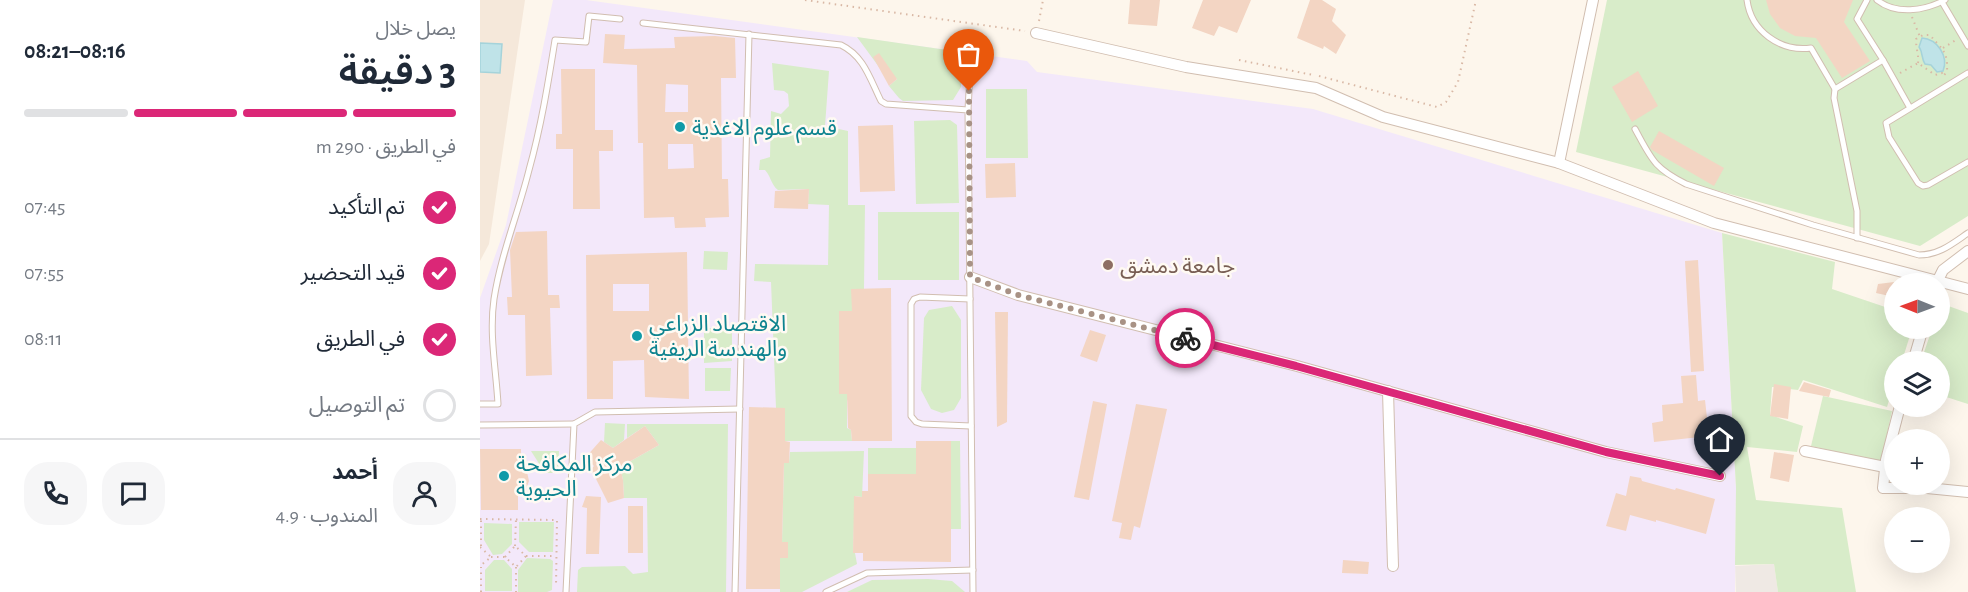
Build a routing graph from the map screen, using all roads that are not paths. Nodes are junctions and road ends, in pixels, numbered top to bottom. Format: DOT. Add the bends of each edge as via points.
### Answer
graph roads {
  1 [pos="1593,0"];
  2 [pos="1747,0"];
  3 [pos="1867,0"];
  4 [pos="1877,0"];
  5 [pos="1944,1"];
  6 [pos="620,19"];
  7 [pos="643,23"];
  8 [pos="1036,33"];
  9 [pos="749,34"];
  10 [pos="1968,46"];
  11 [pos="1882,60"];
  12 [pos="970,72"];
  13 [pos="1968,73"];
  14 [pos="1835,88"];
  15 [pos="1910,108"];
  16 [pos="968,110"];
  17 [pos="1635,129"];
  18 [pos="1968,162"];
  19 [pos="1559,163"];
  20 [pos="1968,233"];
  21 [pos="1857,238"];
  22 [pos="1968,251"];
  23 [pos="1902,273"];
  24 [pos="1941,273"];
  25 [pos="970,277"];
  26 [pos="1950,286"];
  27 [pos="1968,290"];
  28 [pos="970,299"];
  29 [pos="1388,391"];
  30 [pos="480,404"];
  31 [pos="740,409"];
  32 [pos="573,424"];
  33 [pos="480,425"];
  34 [pos="971,426"];
  35 [pos="1805,451"];
  36 [pos="1884,467"];
  37 [pos="1720,476"];
  38 [pos="1950,490"];
  39 [pos="1968,492"];
  40 [pos="1393,566"];
  41 [pos="973,570"];
  42 [pos="566,592"];
  43 [pos="735,592"];
  44 [pos="826,592"];
  45 [pos="973,592"];
  1 -- 19 [label="street"];
  2 -- 14 [label="lane" via="1757,26 1773,41 1794,48 1811,48"];
  3 -- 11 [label="lane" via="1857,19"];
  4 -- 5 [label="lane" via="1886,7 1909,10"];
  5 -- 10 [label="lane"];
  6 -- 30 [label="lane" via="589,16 586,42 555,40 544,111 494,300 491,338 498,404"];
  7 -- 9 [label="lane"];
  8 -- 19 [label="street" via="1186,67 1316,88 1383,117"];
  9 -- 16 [label="lane" via="841,45 851,50 862,60 886,104"];
  9 -- 31 [label="lane"];
  11 -- 14 [label="lane"];
  11 -- 15 [label="lane"];
  12 -- 16 [label="lane"];
  13 -- 15 [label="lane"];
  14 -- 21 [label="lane" via="1857,211"];
  15 -- 18 [label="lane" via="1886,123 1889,136 1918,183 1928,185"];
  16 -- 25 [label="lane"];
  17 -- 21 [label="lane" via="1661,171 1686,184"];
  19 -- 23 [label="street" via="1714,223"];
  20 -- 21 [label="lane" via="1929,255 1902,252"];
  22 -- 24 [label="street"];
  25 -- 28 [label="lane"];
  25 -- 29 [label="street" via="1018,295"];
  26 -- 27 [label="street"];
  28 -- 34 [label="lane"];
  28 -- 34 [label="lane" via="920,297 911,303 911,416 922,424"];
  29 -- 37 [label="street" via="1606,452"];
  29 -- 40 [label="street"];
  31 -- 32 [label="lane" via="595,412"];
  31 -- 43 [label="lane"];
  32 -- 33 [label="lane"];
  32 -- 42 [label="lane"];
  34 -- 41 [label="lane"];
  35 -- 36 [label="street"];
  38 -- 39 [label="street"];
  41 -- 44 [label="lane" via="867,573"];
  41 -- 45 [label="lane"];
}
